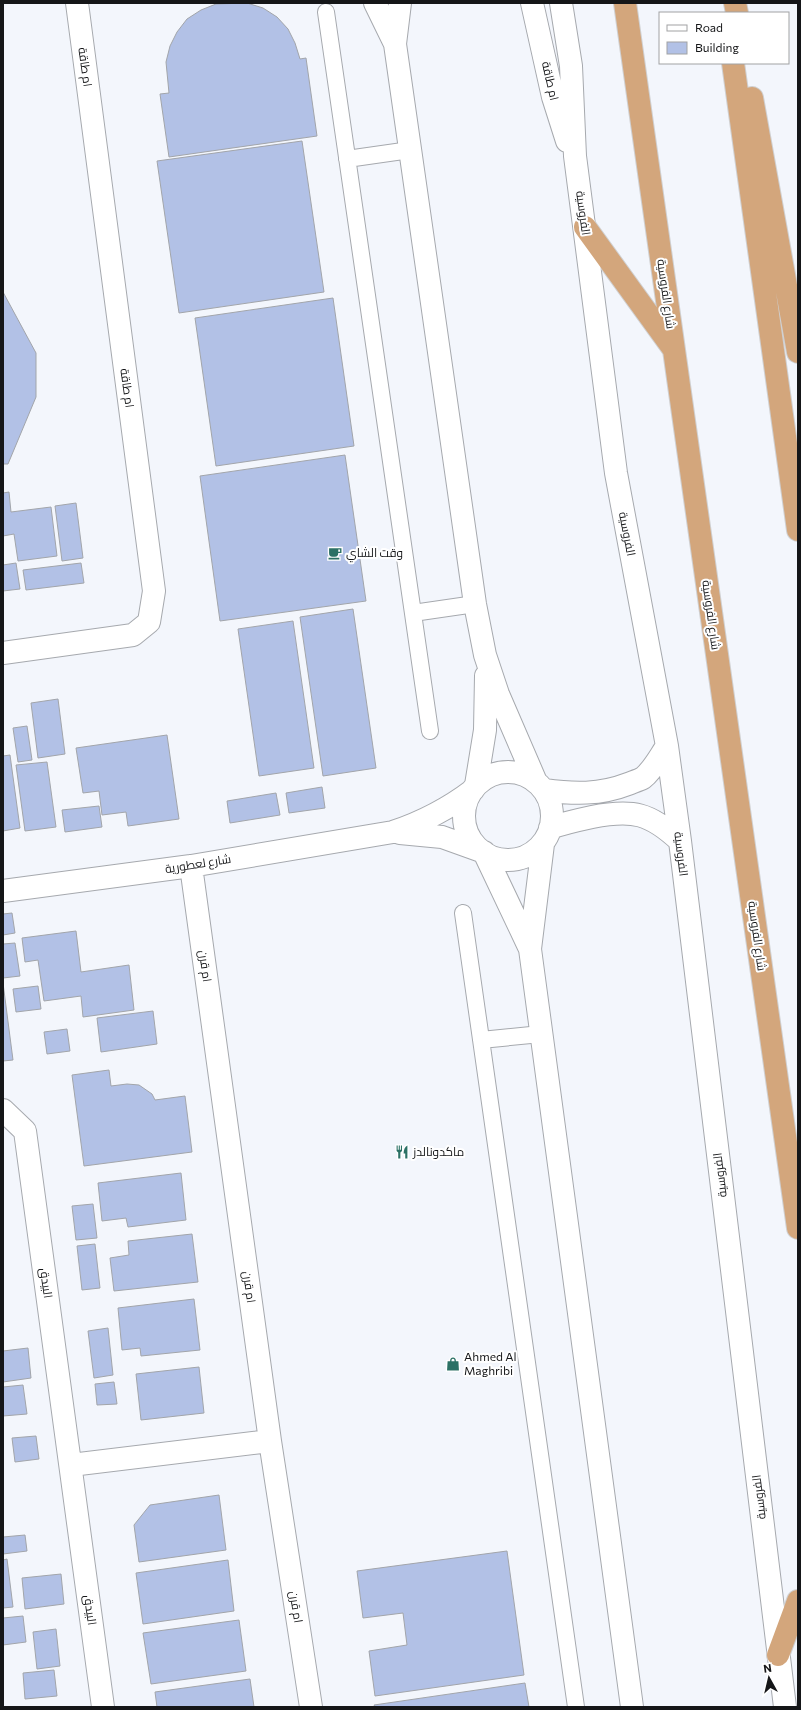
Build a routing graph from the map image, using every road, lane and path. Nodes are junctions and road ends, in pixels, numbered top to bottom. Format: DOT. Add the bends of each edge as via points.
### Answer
graph roads {
  1 [pos="77,3"];
  2 [pos="375,3"];
  3 [pos="400,3"];
  4 [pos="532,3"];
  5 [pos="561,3"];
  6 [pos="625,3"];
  7 [pos="326,12"];
  8 [pos="395,44"];
  9 [pos="733,64"];
  10 [pos="746,64"];
  11 [pos="410,150"];
  12 [pos="575,156"];
  13 [pos="347,159"];
  14 [pos="584,227"];
  15 [pos="674,349"];
  16 [pos="798,352"];
  17 [pos="798,530"];
  18 [pos="475,604"];
  19 [pos="413,613"];
  20 [pos="3,652"];
  21 [pos="485,655"];
  22 [pos="430,731"];
  23 [pos="667,746"];
  24 [pos="540,786"];
  25 [pos="474,788"];
  26 [pos="393,832"];
  27 [pos="547,836"];
  28 [pos="680,841"];
  29 [pos="483,851"];
  30 [pos="191,866"];
  31 [pos="3,891"];
  32 [pos="463,913"];
  33 [pos="530,949"];
  34 [pos="541,1034"];
  35 [pos="480,1040"];
  36 [pos="3,1110"];
  37 [pos="798,1228"];
  38 [pos="270,1441"];
  39 [pos="71,1465"];
  40 [pos="798,1601"];
  41 [pos="778,1655"];
  42 [pos="103,1707"];
  43 [pos="311,1707"];
  44 [pos="576,1707"];
  45 [pos="632,1707"];
  46 [pos="785,1707"];
  1 -- 20 [label="street, ام طاقة" via="154,591 149,622 133,635"];
  2 -- 8 [label="street"];
  3 -- 8 [label="street"];
  4 -- 12 [label="street, ام طاقة" via="560,122"];
  5 -- 12 [label="street, الفروسية" via="571,66"];
  6 -- 15 [label="highway, شارع الفروسية"];
  7 -- 13 [label="lane"];
  8 -- 11 [label="street"];
  9 -- 17 [label="highway"];
  10 -- 16 [label="highway"];
  11 -- 13 [label="lane"];
  11 -- 18 [label="street"];
  12 -- 14 [label="street, الفروسية"];
  13 -- 19 [label="lane"];
  14 -- 15 [label="highway"];
  14 -- 23 [label="street, الفروسية" via="616,473"];
  15 -- 37 [label="highway, شارع الفروسية"];
  18 -- 19 [label="lane"];
  18 -- 21 [label="street"];
  19 -- 22 [label="lane"];
  21 -- 24 [label="street" via="514,734"];
  21 -- 25 [label="street" via="484,730"];
  23 -- 24 [label="street" via="642,778 625,785 600,792 573,794"];
  23 -- 28 [label="street, الفروسية"];
  24 -- 25 [label="street" via="528,776 515,772 501,772 488,777"];
  24 -- 27 [label="street" via="552,808"];
  25 -- 26 [label="street, شارع لعطورية" via="440,813"];
  25 -- 29 [label="street" via="464,809 464,824 468,836"];
  26 -- 29 [label="street, شارع لعطورية" via="442,837"];
  26 -- 30 [label="street, شارع لعطورية"];
  27 -- 28 [label="street" via="566,822 611,813 631,812 664,827"];
  27 -- 29 [label="street" via="528,855 515,859 502,860 488,856"];
  27 -- 33 [label="street"];
  28 -- 41 [label="street, الفروسية"];
  29 -- 33 [label="street"];
  30 -- 31 [label="street, شارع لعطورية"];
  30 -- 38 [label="street, ام قرن"];
  32 -- 35 [label="lane"];
  33 -- 34 [label="street"];
  34 -- 35 [label="lane"];
  34 -- 45 [label="street"];
  35 -- 44 [label="lane"];
  36 -- 39 [label="street, البيدق" via="25,1131"];
  38 -- 39 [label="street"];
  38 -- 43 [label="street, ام قرن"];
  39 -- 42 [label="street, البيدق"];
  40 -- 41 [label="highway"];
  41 -- 46 [label="street, الفروسية"];
}
